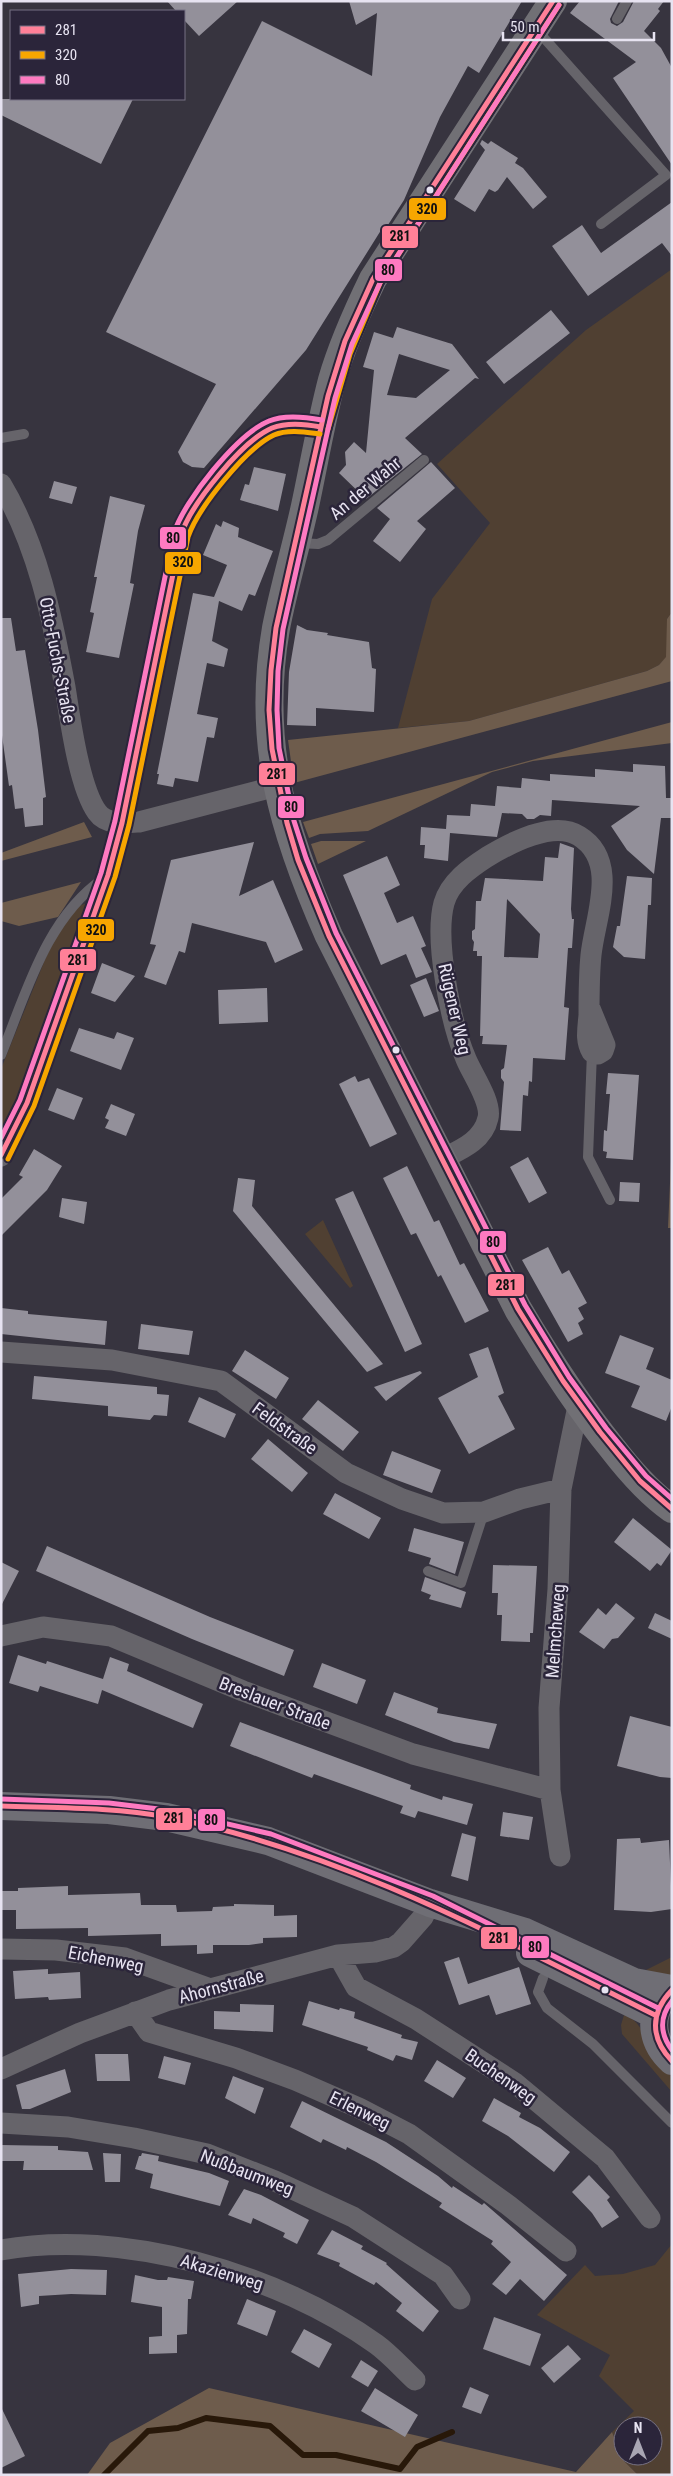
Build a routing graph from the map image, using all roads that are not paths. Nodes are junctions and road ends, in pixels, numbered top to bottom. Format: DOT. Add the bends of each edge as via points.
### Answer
graph roads {
  1 [pos="553,1"];
  2 [pos="627,1"];
  3 [pos="617,20"];
  4 [pos="536,28"];
  5 [pos="601,224"];
  6 [pos="321,427"];
  7 [pos="24,434"];
  8 [pos="1,438"];
  9 [pos="424,460"];
  10 [pos="1,484"];
  11 [pos="297,543"];
  12 [pos="277,786"];
  13 [pos="122,823"];
  14 [pos="108,875"];
  15 [pos="592,1052"];
  16 [pos="1,1055"];
  17 [pos="1,1156"];
  18 [pos="442,1159"];
  19 [pos="610,1200"];
  20 [pos="1,1352"];
  21 [pos="578,1406"];
  22 [pos="561,1489"];
  23 [pos="672,1509"];
  24 [pos="484,1512"];
  25 [pos="428,1571"];
  26 [pos="1,1636"];
  27 [pos="550,1790"];
  28 [pos="1,1806"];
  29 [pos="560,1856"];
  30 [pos="430,1903"];
  31 [pos="1,1949"];
  32 [pos="338,1955"];
  33 [pos="543,1978"];
  34 [pos="208,1988"];
  35 [pos="672,1990"];
  36 [pos="135,2012"];
  37 [pos="655,2015"];
  38 [pos="672,2062"];
  39 [pos="1,2069"];
  40 [pos="1,2123"];
  41 [pos="672,2123"];
  42 [pos="650,2218"];
  43 [pos="1,2250"];
  44 [pos="566,2251"];
  45 [pos="460,2299"];
  46 [pos="416,2380"];
  1 -- 4 [label="main road"];
  2 -- 3 [label="lane"];
  4 -- 5 [label="lane" via="666,175"];
  4 -- 6 [label="main road" via="373,279 344,344"];
  6 -- 11 [label="main road"];
  6 -- 13 [label="street" via="305,424 272,428 258,436 188,516 180,535"];
  7 -- 8 [label="lane"];
  9 -- 11 [label="lane, An der Wahr" via="328,540 318,544"];
  10 -- 13 [label="street, Otto-Fuchs-Straße" via="26,537 44,587 76,750 90,800 98,813"];
  11 -- 12 [label="main road" via="276,628 271,665 271,736"];
  12 -- 13 [label="street" via="139,822"];
  12 -- 18 [label="main road" via="288,833 329,936"];
  13 -- 14 [label="street"];
  14 -- 16 [label="lane" via="80,897 52,936"];
  14 -- 17 [label="street" via="26,1103"];
  15 -- 18 [label="street, Rügener Weg" via="588,1045 591,956 603,887 602,868 586,840 563,830 541,832 473,866 456,882 444,902 442,951 447,990 465,1058 488,1106 488,1118 481,1134 467,1146"];
  15 -- 19 [label="lane, Rügener Weg" via="588,1157"];
  18 -- 21 [label="main road" via="518,1309"];
  20 -- 24 [label="street, Feldstraße" via="112,1360 221,1381 346,1473 402,1499 443,1513"];
  21 -- 22 [label="street, Melmcheweg"];
  21 -- 23 [label="main road" via="634,1474"];
  22 -- 24 [label="street, Feldstraße"];
  22 -- 27 [label="street, Melmcheweg" via="550,1708"];
  24 -- 25 [label="lane" via="461,1582"];
  26 -- 27 [label="street, Breslauer Straße" via="43,1627 111,1636 242,1692 413,1754"];
  27 -- 29 [label="street, Melmcheweg"];
  28 -- 30 [label="main road" via="109,1810 166,1817 216,1828 268,1841"];
  30 -- 32 [label="street, Ahornstraße" via="423,1916 394,1947"];
  30 -- 35 [label="main road" via="525,1932 634,1982"];
  30 -- 37 [label="main road"];
  31 -- 34 [label="street, Eichenweg" via="56,1950 125,1958"];
  32 -- 34 [label="street, Ahornstraße"];
  32 -- 42 [label="street, Buchenweg" via="356,1987 416,2019 515,2083 605,2158"];
  33 -- 41 [label="lane" via="538,1992 547,2008 593,2044"];
  34 -- 36 [label="street, Ahornstraße"];
  35 -- 37 [label="main road"];
  36 -- 39 [label="street, Ahornstraße"];
  36 -- 44 [label="street, Erlenweg" via="149,2032 295,2080 409,2134"];
  37 -- 38 [label="main road" via="656,2041"];
  40 -- 45 [label="street, Nußbaumweg" via="68,2127 207,2154 275,2181 353,2218 443,2275"];
  43 -- 46 [label="street, Akazienweg" via="65,2246 117,2248 183,2259 242,2275 304,2301 377,2345"];
}
